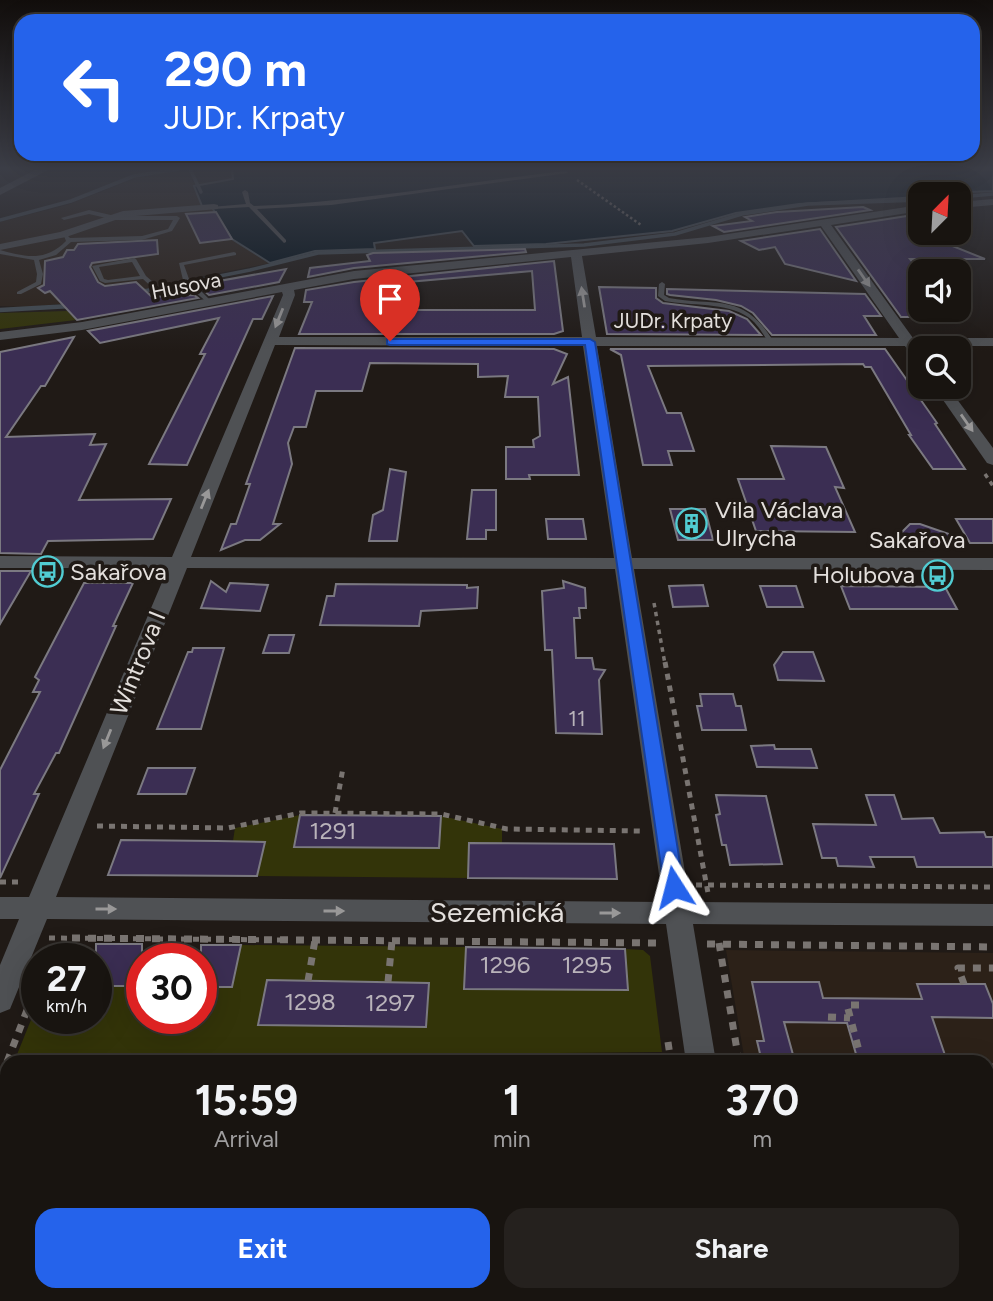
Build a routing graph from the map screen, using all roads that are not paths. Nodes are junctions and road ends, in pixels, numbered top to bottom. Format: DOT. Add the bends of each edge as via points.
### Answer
graph roads {
  1 [pos="82,230"];
  2 [pos="170,230"];
  3 [pos="272,230"];
  4 [pos="774,230"];
  5 [pos="829,230"];
  6 [pos="65,237"];
  7 [pos="284,240"];
  8 [pos="0,250"];
  9 [pos="576,253"];
  10 [pos="234,254"];
  11 [pos="36,258"];
  12 [pos="144,277"];
  13 [pos="662,284"];
  14 [pos="191,285"];
  15 [pos="287,286"];
  16 [pos="19,293"];
  17 [pos="208,301"];
  18 [pos="0,336"];
  19 [pos="270,341"];
  20 [pos="908,341"];
  21 [pos="590,342"];
  22 [pos="771,342"];
  23 [pos="908,342"];
  24 [pos="971,342"];
  25 [pos="993,342"];
  26 [pos="950,399"];
  27 [pos="993,460"];
  28 [pos="0,562"];
  29 [pos="180,562"];
  30 [pos="624,563"];
  31 [pos="993,564"];
  32 [pos="0,908"];
  33 [pos="38,909"];
  34 [pos="678,913"];
  35 [pos="993,915"];
  36 [pos="0,1000"];
  37 [pos="700,1055"];
  1 -- 6 [label="street"];
  2 -- 6 [label="lane" via="151,237"];
  3 -- 7 [label="lane"];
  4 -- 9 [label="street, Husova"];
  5 -- 20 [label="street, one-way"];
  6 -- 8 [label="street"];
  6 -- 11 [label="lane" via="58,253"];
  8 -- 11 [label="lane"];
  9 -- 15 [label="street, Husova" via="420,267"];
  21 -- 9 [label="street, one-way"];
  10 -- 14 [label="lane" via="182,262"];
  11 -- 16 [label="lane" via="39,283"];
  12 -- 12 [label="lane" via="134,260 95,266 107,282"];
  12 -- 14 [label="lane" via="156,288"];
  13 -- 22 [label="lane" via="661,296 667,300 741,309 760,322"];
  14 -- 17 [label="lane"];
  15 -- 17 [label="street, Husova"];
  15 -- 19 [label="street, Wintrova I, one-way" via="289,295"];
  17 -- 18 [label="street, Husova" via="82,326"];
  19 -- 21 [label="street, JUDr. Krpaty"];
  29 -- 19 [label="street, Wintrova I, one-way"];
  21 -- 22 [label="street, JUDr. Krpaty"];
  21 -- 30 [label="street"];
  22 -- 23 [label="street, JUDr. Krpaty"];
  24 -- 25 [label="street, JUDr. Krpaty"];
  26 -- 27 [label="street, one-way"];
  28 -- 29 [label="street, Sakařova"];
  29 -- 30 [label="street, Sakařova"];
  29 -- 33 [label="street, Wintrova I, one-way"];
  30 -- 31 [label="street, Sakařova"];
  30 -- 34 [label="street"];
  32 -- 33 [label="street, Sezemická"];
  33 -- 34 [label="street, Sezemická, one-way"];
  33 -- 36 [label="street, Wintrova I"];
  34 -- 35 [label="street, Sezemická"];
  34 -- 37 [label="street"];
}
